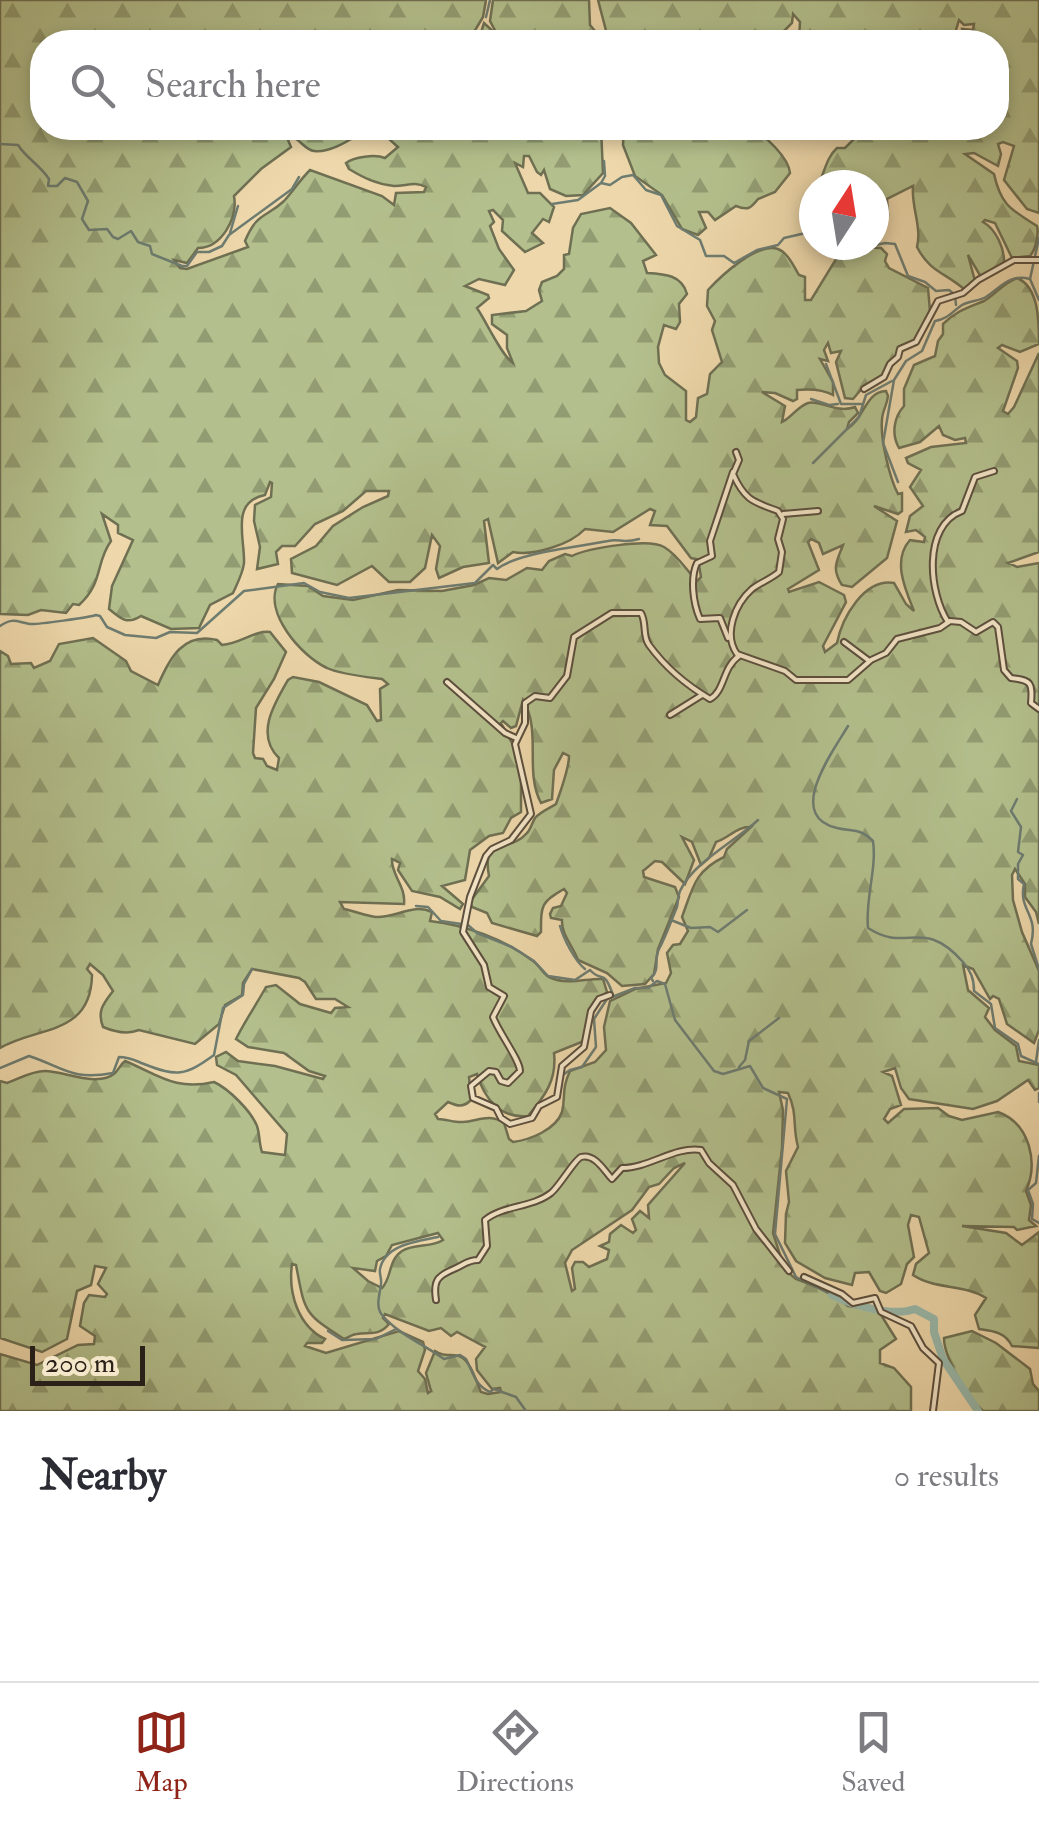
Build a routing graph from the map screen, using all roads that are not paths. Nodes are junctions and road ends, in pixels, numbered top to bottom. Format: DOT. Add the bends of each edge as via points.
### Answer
graph roads {
  1 [pos="1039,260"];
  2 [pos="864,388"];
  3 [pos="736,452"];
  4 [pos="734,470"];
  5 [pos="994,471"];
  6 [pos="818,511"];
  7 [pos="782,514"];
  8 [pos="948,622"];
  9 [pos="730,642"];
  10 [pos="844,642"];
  11 [pos="739,656"];
  12 [pos="870,661"];
  13 [pos="447,682"];
  14 [pos="702,695"];
  15 [pos="1039,709"];
  16 [pos="670,716"];
  17 [pos="516,738"];
  18 [pos="610,995"];
  19 [pos="788,1271"];
  20 [pos="804,1277"];
  21 [pos="436,1300"];
  22 [pos="933,1411"];
  1 -- 2 [label="street" via="1014,260 938,302 916,342 900,349 884,376"];
  3 -- 4 [label="street"];
  4 -- 7 [label="street" via="754,504"];
  4 -- 9 [label="street" via="710,541 712,556 694,572 700,619 720,618"];
  5 -- 8 [label="street" via="975,477 962,511 938,534 934,589"];
  6 -- 7 [label="street"];
  7 -- 9 [label="street" via="779,572 742,599"];
  8 -- 12 [label="street" via="897,639"];
  8 -- 15 [label="street" via="976,632 996,623 1005,672 1030,683 1031,703"];
  9 -- 11 [label="street"];
  10 -- 12 [label="street"];
  11 -- 12 [label="street" via="796,680 830,682 848,680"];
  11 -- 14 [label="street" via="716,698"];
  13 -- 17 [label="street"];
  14 -- 16 [label="street"];
  14 -- 17 [label="street" via="652,648 641,613 616,612 574,637 565,679 550,698 525,702"];
  17 -- 18 [label="street" via="531,814 511,840 486,856 463,932 484,965 489,988 504,996 493,1017 520,1072 504,1082 489,1072 471,1086 474,1098 510,1124 532,1118 557,1097 562,1066 584,1047 591,1011"];
  19 -- 21 [label="street" via="701,1150 622,1168 612,1179 585,1157 550,1194 485,1220 488,1246 478,1260 438,1276"];
  20 -- 22 [label="street" via="853,1303 875,1298 911,1326 939,1363"];
}
